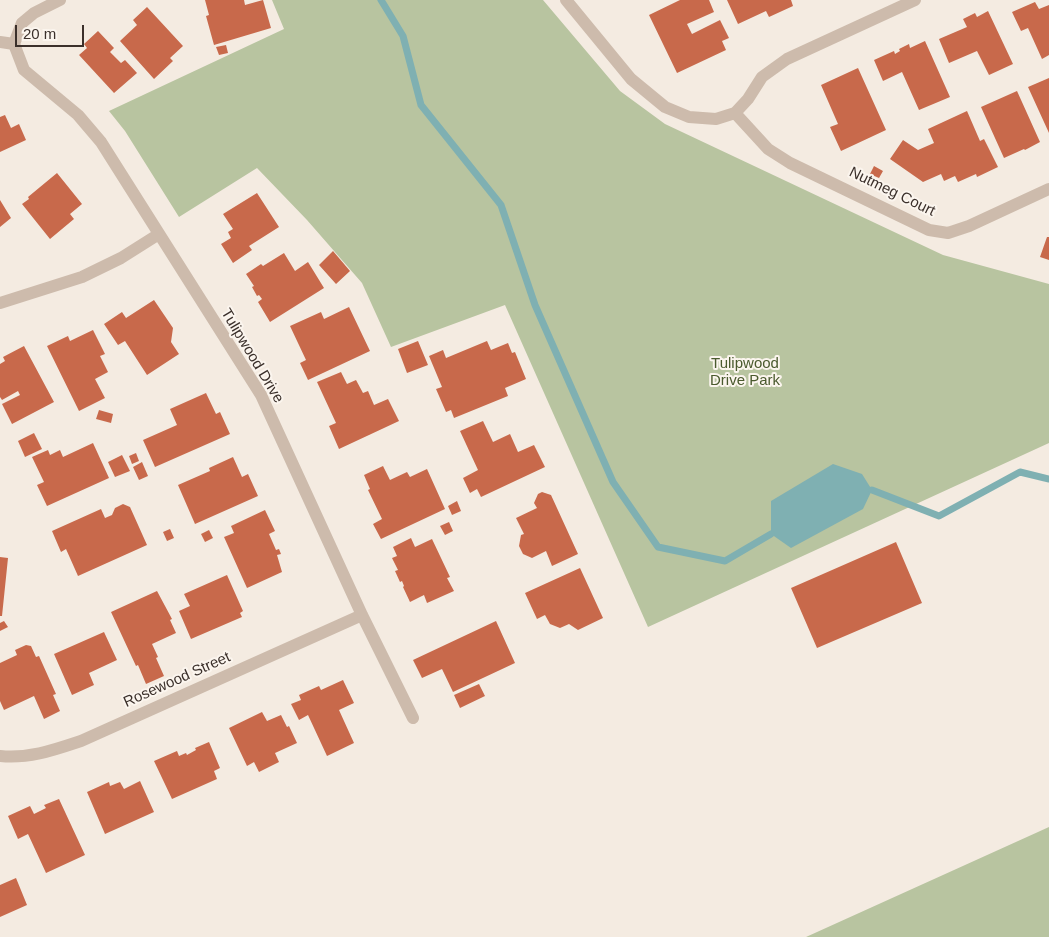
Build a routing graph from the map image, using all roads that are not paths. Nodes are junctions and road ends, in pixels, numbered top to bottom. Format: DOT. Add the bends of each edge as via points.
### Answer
graph roads {
  1 [pos="60,0"];
  2 [pos="566,0"];
  3 [pos="915,0"];
  4 [pos="0,42"];
  5 [pos="14,44"];
  6 [pos="735,113"];
  7 [pos="1049,189"];
  8 [pos="158,234"];
  9 [pos="0,303"];
  10 [pos="362,615"];
  11 [pos="412,718"];
  12 [pos="0,756"];
  1 -- 5 [label="street" via="22,23"];
  2 -- 6 [label="street" via="631,79 666,107 690,117 716,119"];
  3 -- 6 [label="street" via="787,59 762,77"];
  4 -- 5 [label="street"];
  5 -- 8 [label="street, Tulipwood Drive" via="24,70 89,127"];
  6 -- 7 [label="street, Nutmeg Court" via="768,149 790,163 929,230 948,233 969,226"];
  8 -- 9 [label="street" via="122,258 82,277"];
  8 -- 10 [label="street, Tulipwood Drive" via="261,396"];
  10 -- 11 [label="street, Tulipwood Drive"];
  10 -- 12 [label="street, Rosewood Street" via="81,741 47,753 14,758"];
}
